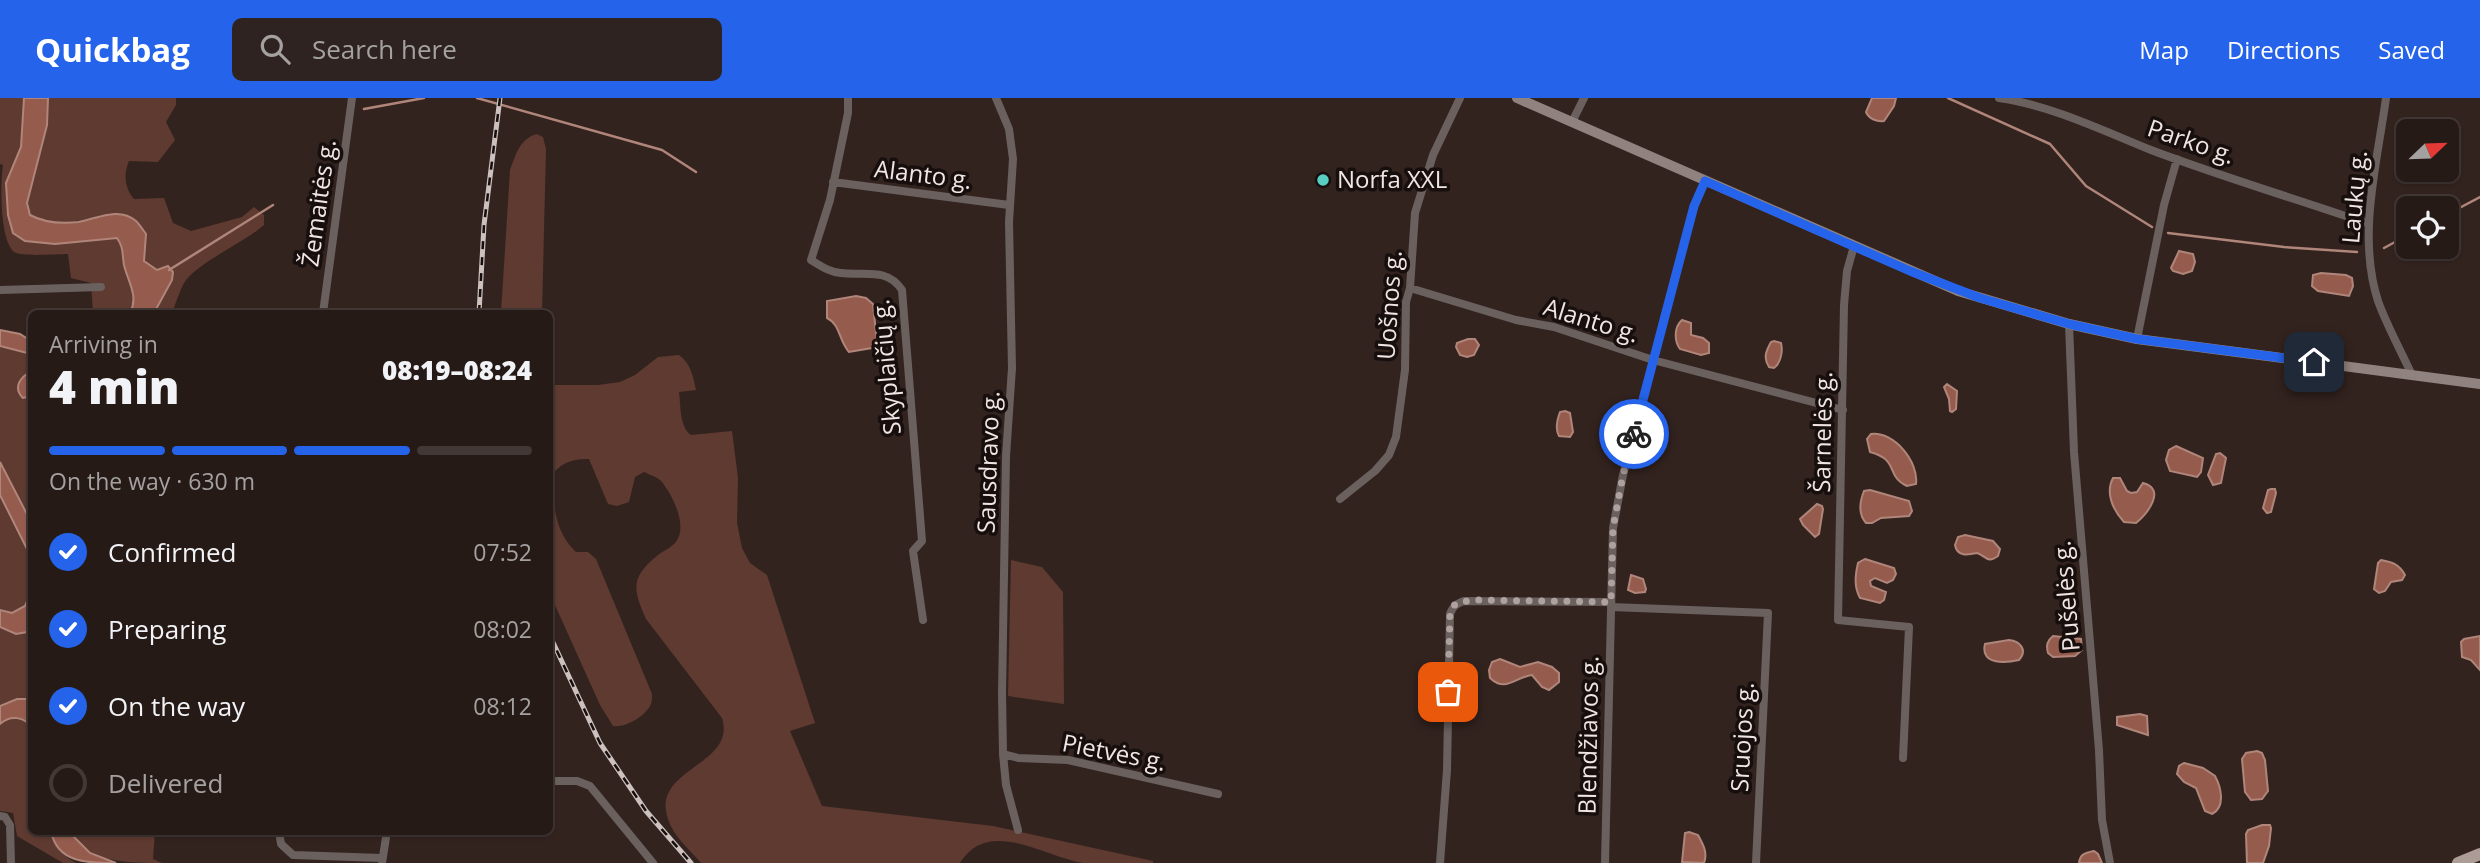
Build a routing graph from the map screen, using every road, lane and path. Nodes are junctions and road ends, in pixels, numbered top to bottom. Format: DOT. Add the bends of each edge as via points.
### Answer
graph roads {
  1 [pos="352,98"];
  2 [pos="848,98"];
  3 [pos="996,98"];
  4 [pos="1460,98"];
  5 [pos="1517,98"];
  6 [pos="1584,98"];
  7 [pos="1999,98"];
  8 [pos="2386,98"];
  9 [pos="2015,99"];
  10 [pos="1572,122"];
  11 [pos="2177,159"];
  12 [pos="1705,181"];
  13 [pos="833,182"];
  14 [pos="1009,205"];
  15 [pos="2369,225"];
  16 [pos="1854,246"];
  17 [pos="101,287"];
  18 [pos="1410,288"];
  19 [pos="0,290"];
  20 [pos="323,310"];
  21 [pos="2069,324"];
  22 [pos="2137,339"];
  23 [pos="1653,360"];
  24 [pos="2412,375"];
  25 [pos="2480,384"];
  26 [pos="1843,410"];
  27 [pos="1340,499"];
  28 [pos="1611,604"];
  29 [pos="923,620"];
  30 [pos="1003,754"];
  31 [pos="1903,758"];
  32 [pos="553,781"];
  33 [pos="1218,794"];
  34 [pos="2,817"];
  35 [pos="1018,830"];
  36 [pos="280,835"];
  37 [pos="386,835"];
  38 [pos="2480,854"];
  39 [pos="382,860"];
  40 [pos="11,863"];
  41 [pos="653,863"];
  42 [pos="1440,863"];
  43 [pos="1605,863"];
  44 [pos="1756,863"];
  45 [pos="2110,863"];
  46 [pos="2458,863"];
  1 -- 20 [label="street, Žemaitės g."];
  2 -- 13 [label="street, Skyplaičių g."];
  3 -- 14 [label="street, Sausdravo g." via="1012,146"];
  4 -- 18 [label="street, Uošnos g." via="1433,155 1415,214"];
  5 -- 10 [label="main road"];
  6 -- 10 [label="street"];
  7 -- 9 [label="street, Parko g."];
  8 -- 15 [label="street, Laukų g."];
  9 -- 11 [label="street, Parko g."];
  10 -- 12 [label="main road"];
  11 -- 15 [label="street, Parko g."];
  11 -- 22 [label="street"];
  12 -- 16 [label="main road"];
  12 -- 23 [label="street, Blendžiavos g." via="1694,206"];
  13 -- 14 [label="street, Alanto g."];
  13 -- 29 [label="street, Skyplaičių g." via="811,260 841,273 890,276 904,299 922,541 913,551"];
  14 -- 30 [label="street, Sausdravo g." via="1012,368 1006,456"];
  15 -- 24 [label="street, Laukų g." via="2369,260 2378,301"];
  16 -- 21 [label="main road" via="1958,291"];
  16 -- 26 [label="street, Šarnelės g." via="1844,305"];
  17 -- 19 [label="street"];
  18 -- 23 [label="street, Alanto g." via="1554,327"];
  18 -- 27 [label="street, Uošnos g." via="1396,437 1374,471"];
  21 -- 22 [label="main road"];
  21 -- 45 [label="street, Pušelės g." via="2074,452 2102,820"];
  22 -- 24 [label="main road"];
  23 -- 26 [label="street, Alanto g."];
  23 -- 28 [label="street, Blendžiavos g." via="1613,528"];
  24 -- 25 [label="main road"];
  26 -- 31 [label="street, Šarnelės g." via="1838,620 1909,627"];
  28 -- 42 [label="street" via="1472,600 1455,604 1450,614"];
  28 -- 43 [label="street, Blendžiavos g."];
  28 -- 44 [label="street, Sruojos g." via="1768,613"];
  30 -- 33 [label="street, Pietvės g." via="1068,760"];
  30 -- 35 [label="street, Sausdravo g."];
  32 -- 41 [label="street" via="590,786"];
  34 -- 40 [label="street" via="10,825"];
  36 -- 39 [label="street" via="281,844 293,855"];
  37 -- 39 [label="street"];
  38 -- 46 [label="main road"];
}
